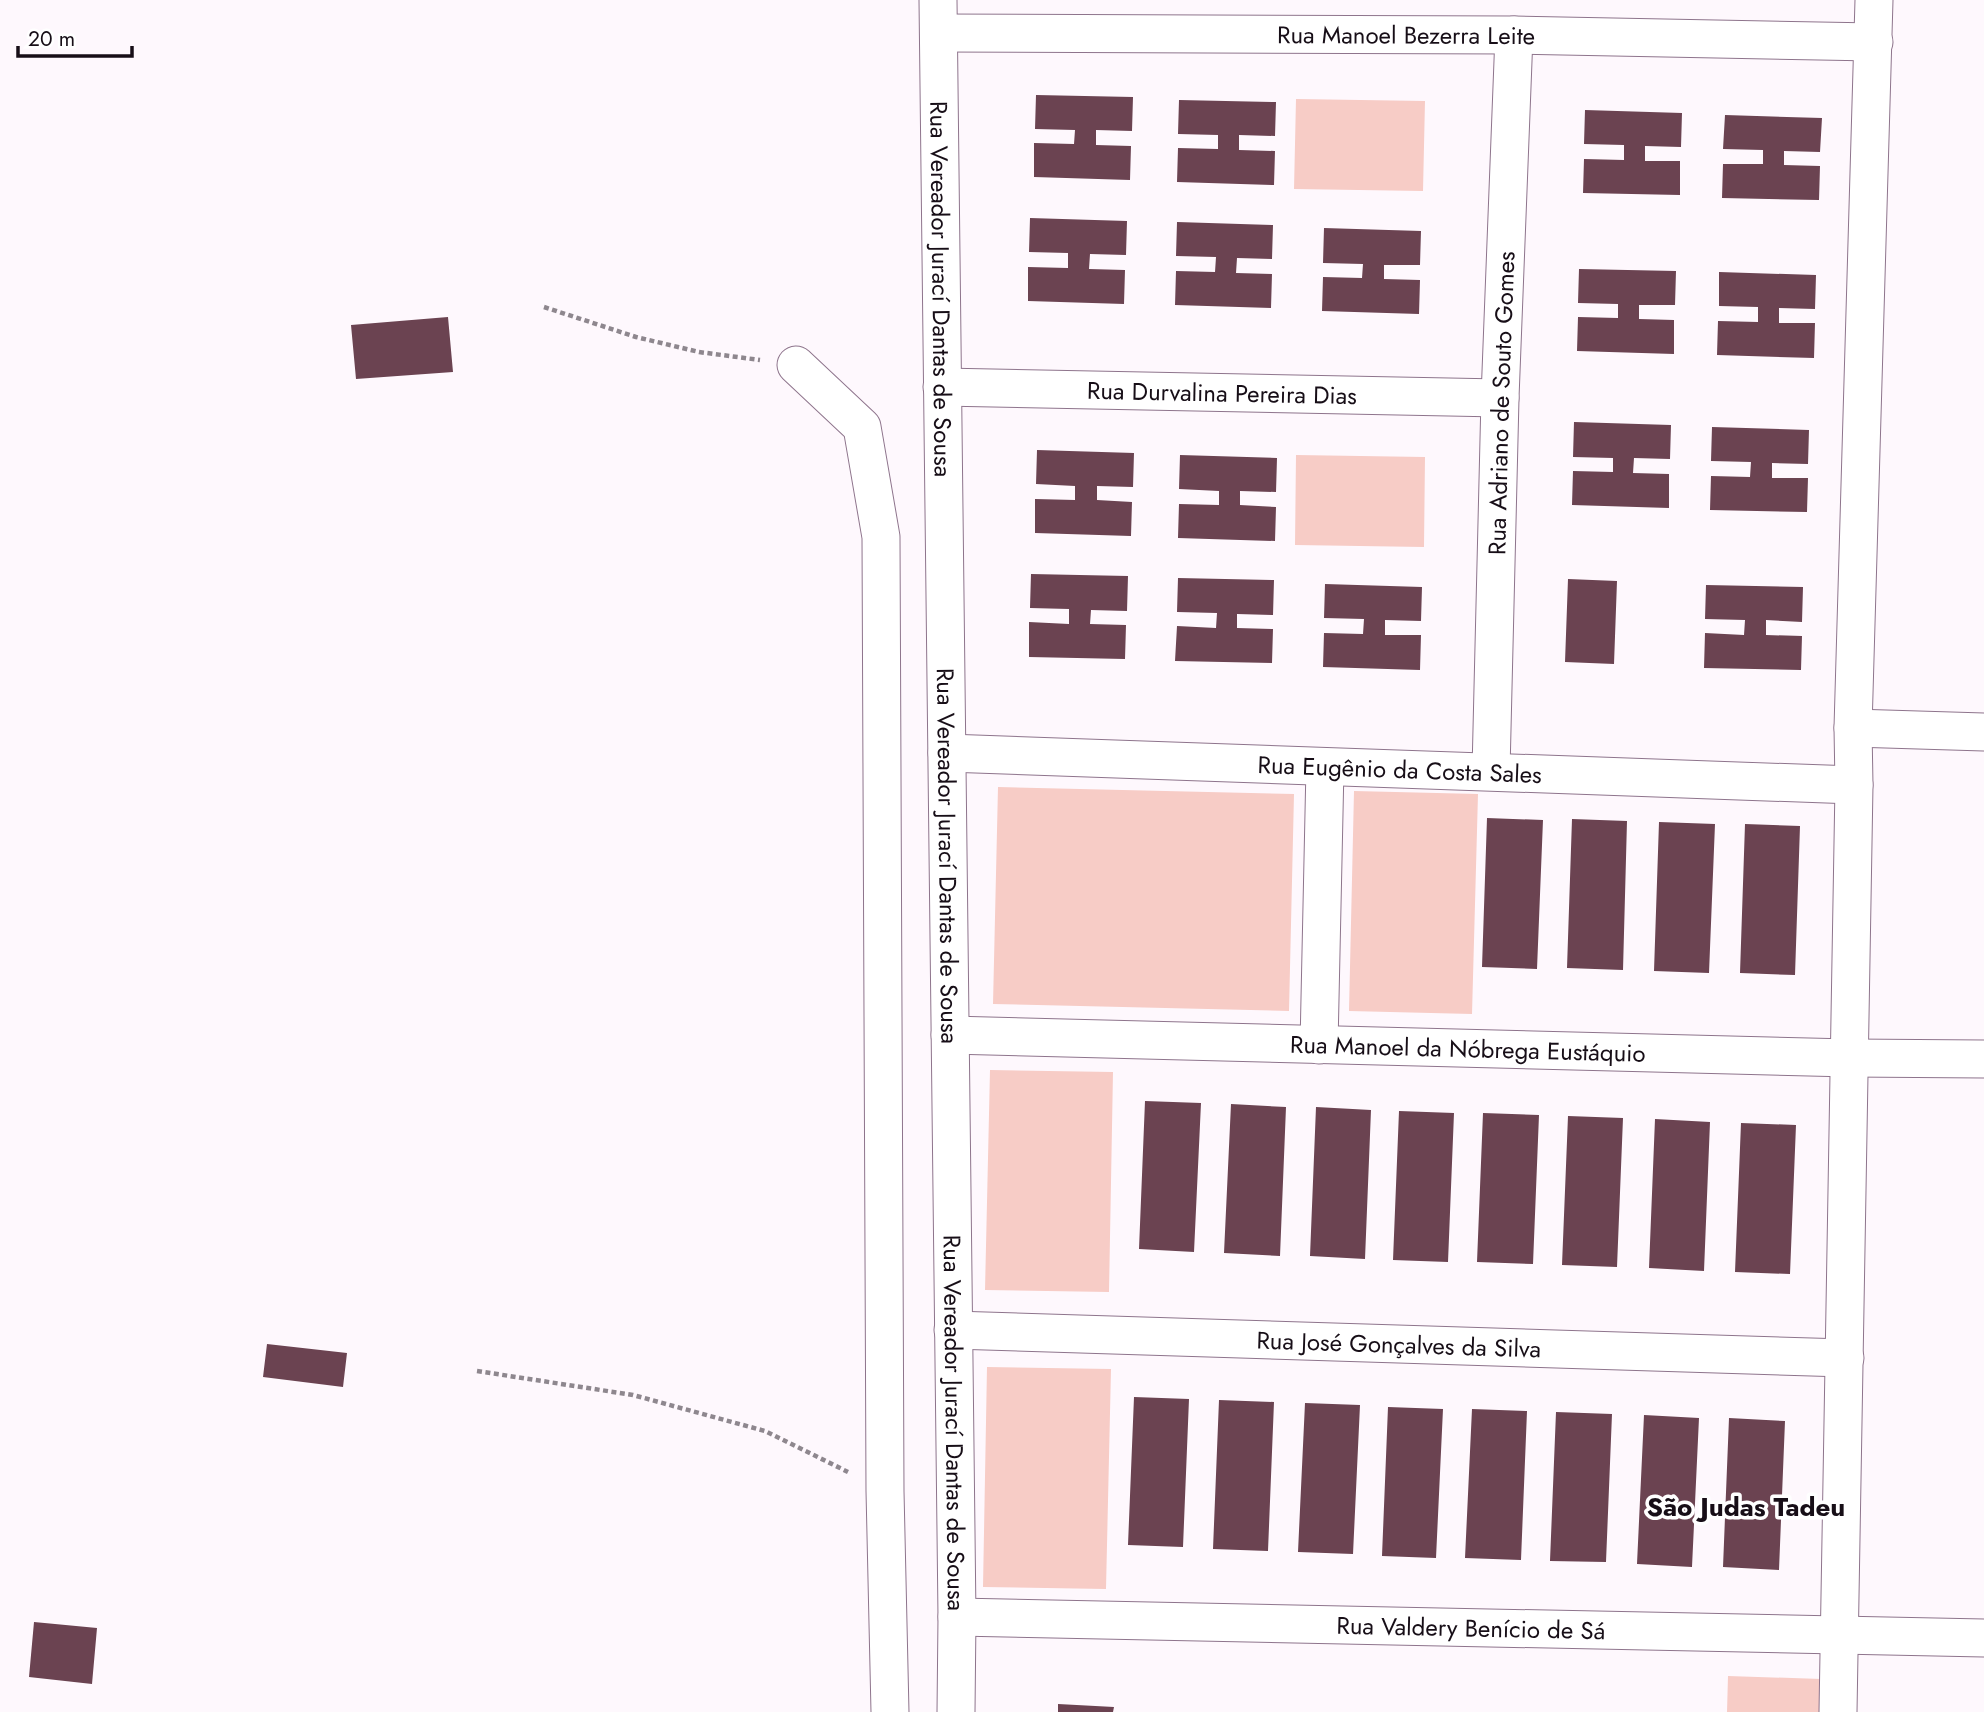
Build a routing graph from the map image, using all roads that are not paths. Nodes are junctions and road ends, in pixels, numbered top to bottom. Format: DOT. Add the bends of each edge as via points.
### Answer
graph roads {
  1 [pos="1874,0"];
  2 [pos="938,16"];
  3 [pos="1514,35"];
  4 [pos="1874,43"];
  5 [pos="796,365"];
  6 [pos="942,387"];
  7 [pos="1500,398"];
  8 [pos="1853,728"];
  9 [pos="1984,732"];
  10 [pos="947,753"];
  11 [pos="1325,766"];
  12 [pos="1491,771"];
  13 [pos="1854,785"];
  14 [pos="950,1035"];
  15 [pos="1319,1045"];
  16 [pos="1850,1058"];
  17 [pos="1984,1059"];
  18 [pos="953,1330"];
  19 [pos="1844,1358"];
  20 [pos="957,1617"];
  21 [pos="1840,1635"];
  22 [pos="1984,1638"];
  23 [pos="890,1712"];
  24 [pos="956,1712"];
  25 [pos="1838,1712"];
  1 -- 4 [label="street"];
  2 -- 3 [label="street, Rua Manoel Bezerra Leite"];
  2 -- 6 [label="street, Rua Vereador Jurací Dantas de Sousa"];
  3 -- 4 [label="street, Rua Manoel Bezerra Leite"];
  3 -- 7 [label="street, Rua Adriano de Souto Gomes"];
  4 -- 8 [label="street"];
  5 -- 23 [label="street" via="862,427 881,537"];
  6 -- 7 [label="street, Rua Durvalina Pereira Dias"];
  6 -- 10 [label="street, Rua Vereador Jurací Dantas de Sousa"];
  7 -- 12 [label="street, Rua Adriano de Souto Gomes"];
  8 -- 9 [label="street"];
  8 -- 13 [label="street"];
  10 -- 11 [label="street, Rua Eugênio da Costa Sales"];
  10 -- 14 [label="street, Rua Vereador Jurací Dantas de Sousa"];
  11 -- 12 [label="street, Rua Eugênio da Costa Sales"];
  11 -- 15 [label="street"];
  12 -- 13 [label="street, Rua Eugênio da Costa Sales"];
  13 -- 16 [label="street"];
  14 -- 15 [label="street, Rua Manoel da Nóbrega Eustáquio"];
  14 -- 18 [label="street, Rua Vereador Jurací Dantas de Sousa"];
  15 -- 16 [label="street, Rua Manoel da Nóbrega Eustáquio"];
  16 -- 17 [label="street, Rua Manoel da Nóbrega Eustáquio"];
  16 -- 19 [label="street"];
  18 -- 19 [label="street, Rua José Gonçalves da Silva"];
  18 -- 20 [label="street, Rua Vereador Jurací Dantas de Sousa"];
  19 -- 21 [label="street"];
  20 -- 21 [label="street, Rua Valdery Benício de Sá"];
  20 -- 24 [label="street, Rua Vereador Jurací Dantas de Sousa"];
  21 -- 22 [label="street, Rua Valdery Benício de Sá"];
  21 -- 25 [label="street"];
}
